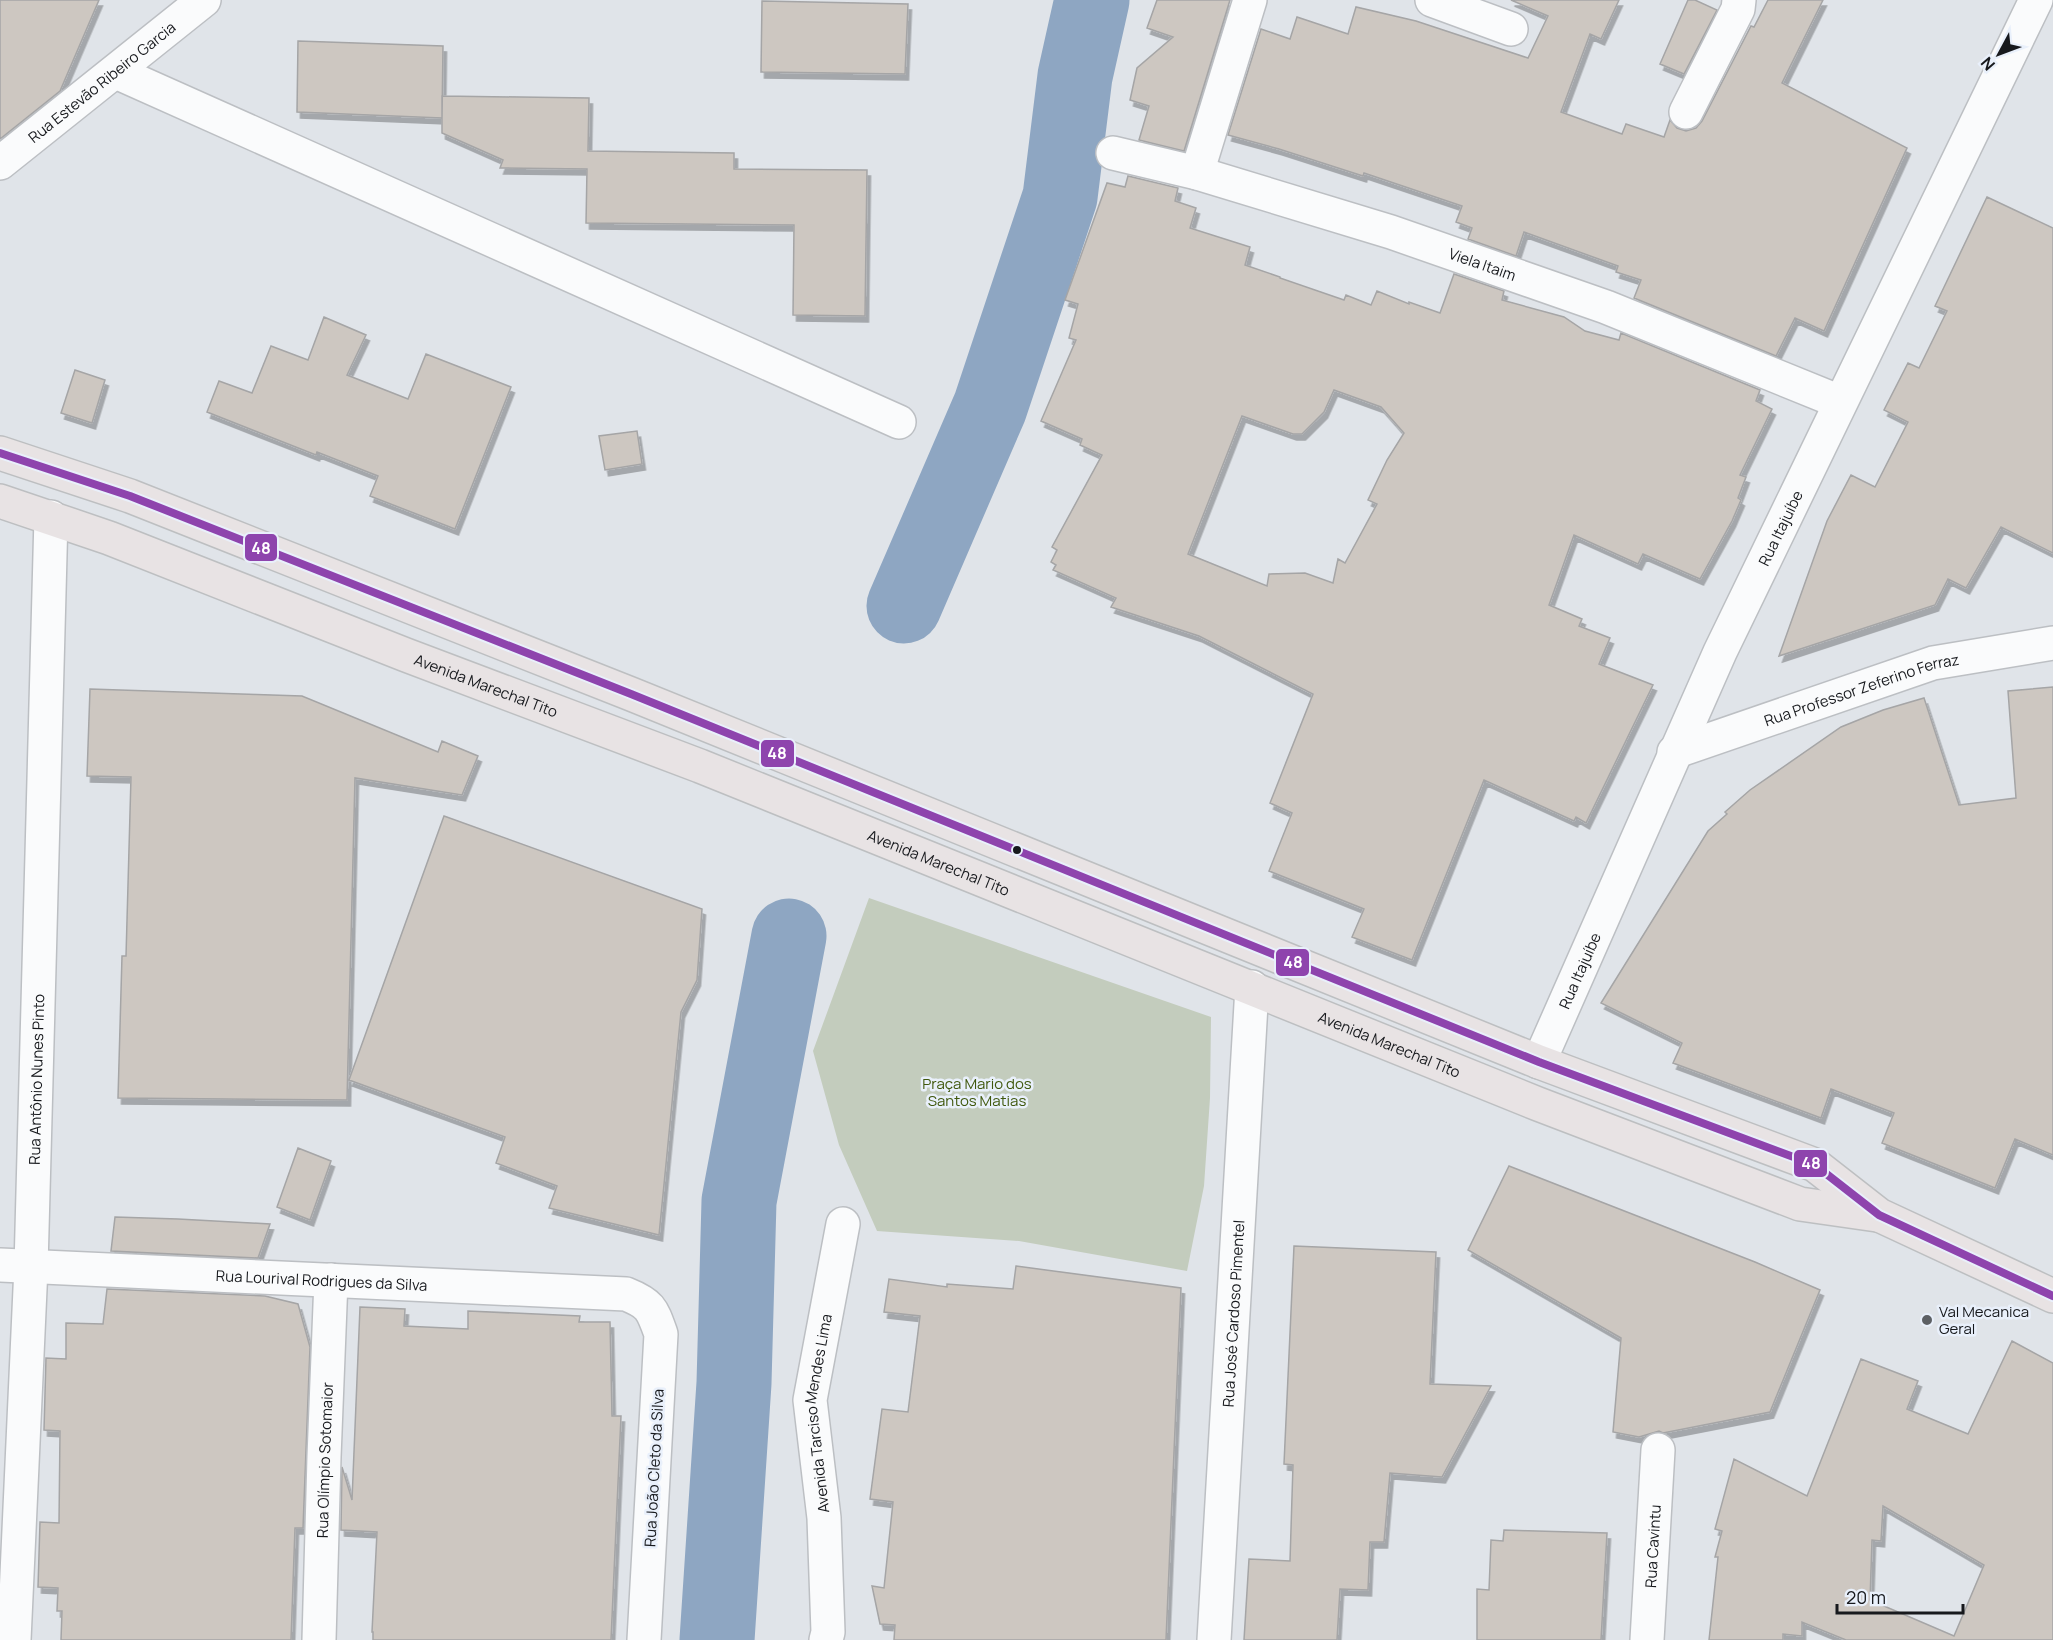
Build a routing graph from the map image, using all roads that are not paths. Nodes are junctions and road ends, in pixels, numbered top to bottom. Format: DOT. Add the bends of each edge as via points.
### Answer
graph roads {
  1 [pos="204,0"];
  2 [pos="1250,0"];
  3 [pos="1432,0"];
  4 [pos="1739,0"];
  5 [pos="2036,0"];
  6 [pos="1511,29"];
  7 [pos="116,72"];
  8 [pos="1686,112"];
  9 [pos="1113,153"];
  10 [pos="0,163"];
  11 [pos="1197,173"];
  12 [pos="1840,402"];
  13 [pos="899,422"];
  14 [pos="0,453"];
  15 [pos="0,501"];
  16 [pos="51,518"];
  17 [pos="2053,643"];
  18 [pos="1674,752"];
  19 [pos="1252,987"];
  20 [pos="1337,1022"];
  21 [pos="1539,1062"];
  22 [pos="1879,1215"];
  23 [pos="843,1224"];
  24 [pos="15,1266"];
  25 [pos="331,1280"];
  26 [pos="2053,1296"];
  27 [pos="644,1301"];
  28 [pos="1658,1450"];
  29 [pos="14,1640"];
  30 [pos="320,1640"];
  31 [pos="644,1640"];
  32 [pos="826,1640"];
  33 [pos="1214,1640"];
  34 [pos="1647,1640"];
  1 -- 7 [label="street, Rua Estevão Ribeiro Garcia"];
  2 -- 11 [label="street"];
  3 -- 6 [label="street"];
  4 -- 8 [label="street"];
  5 -- 12 [label="street, Rua Itajuíbe"];
  7 -- 10 [label="street, Rua Estevão Ribeiro Garcia"];
  7 -- 13 [label="street"];
  9 -- 11 [label="street, Viela Itaim"];
  11 -- 12 [label="street, Viela Itaim" via="1391,232 1606,307"];
  12 -- 18 [label="street, Rua Itajuíbe"];
  14 -- 21 [label="main road, Avenida Marechal Tito" via="130,496 631,694"];
  15 -- 16 [label="main road, Avenida Marechal Tito"];
  16 -- 19 [label="main road, Avenida Marechal Tito" via="700,766"];
  16 -- 24 [label="street, Rua Antônio Nunes Pinto"];
  17 -- 18 [label="street, Rua Professor Zeferino Ferraz" via="1933,663"];
  18 -- 21 [label="street, Rua Itajuíbe"];
  19 -- 20 [label="main road, Avenida Marechal Tito"];
  19 -- 33 [label="street, Rua José Cardoso Pimentel"];
  20 -- 21 [label="main road" via="1360,1017 1506,1076 1521,1077"];
  20 -- 22 [label="main road, Avenida Marechal Tito" via="1800,1204"];
  21 -- 22 [label="main road, Avenida Marechal Tito" via="1815,1165"];
  22 -- 26 [label="main road, Avenida Marechal Tito"];
  23 -- 32 [label="street, Avenida Tarciso Mendes Lima" via="810,1400 824,1518"];
  24 -- 25 [label="street, Rua Lourival Rodrigues da Silva"];
  24 -- 29 [label="street, Rua Antônio Nunes Pinto"];
  25 -- 27 [label="street, Rua Lourival Rodrigues da Silva" via="626,1294"];
  25 -- 30 [label="street, Rua Olímpio Sotomaior"];
  27 -- 31 [label="street, Rua João Cleto da Silva" via="654,1313 661,1334"];
  28 -- 34 [label="street, Rua Cavintu"];
}
